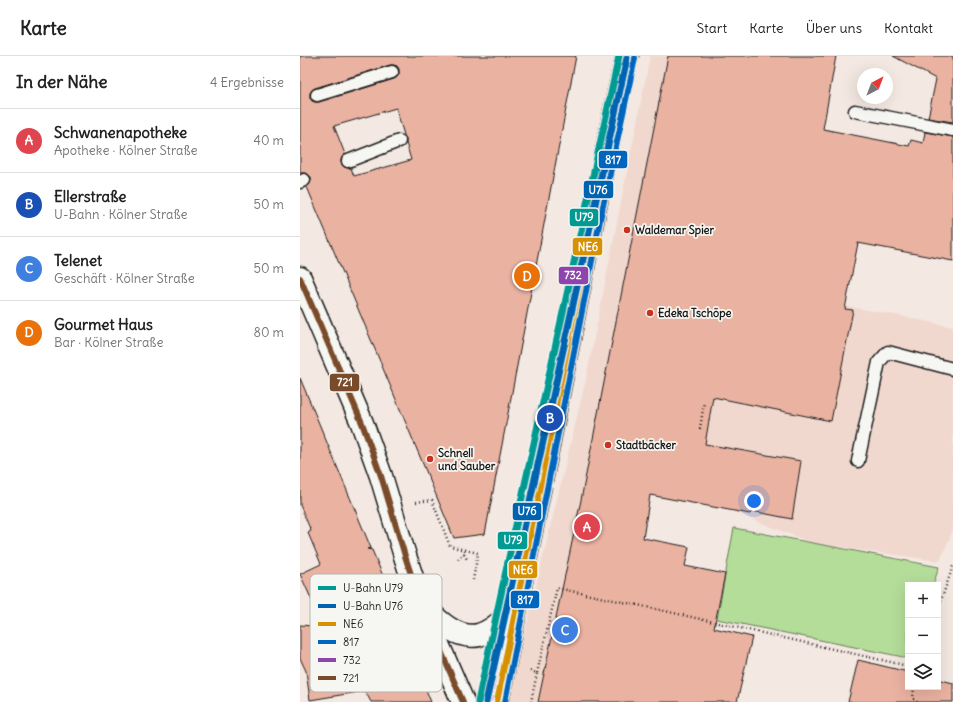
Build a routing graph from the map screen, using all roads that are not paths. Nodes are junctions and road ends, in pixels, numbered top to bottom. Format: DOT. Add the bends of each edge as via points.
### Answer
graph roads {
  1 [pos="627,56"];
  2 [pos="392,72"];
  3 [pos="317,95"];
  4 [pos="855,112"];
  5 [pos="953,130"];
  6 [pos="399,141"];
  7 [pos="348,161"];
  8 [pos="300,278"];
  9 [pos="953,369"];
  10 [pos="858,462"];
  11 [pos="411,574"];
  12 [pos="518,601"];
  13 [pos="442,623"];
  14 [pos="442,653"];
  15 [pos="463,702"];
  16 [pos="498,702"];
  1 -- 12 [label="main road" via="568,338"];
  2 -- 3 [label="lane"];
  4 -- 5 [label="lane"];
  6 -- 7 [label="lane"];
  8 -- 11 [label="main road" via="365,431"];
  9 -- 10 [label="lane" via="888,352 879,362"];
  12 -- 13 [label="main road" via="506,617 479,635 454,631"];
  12 -- 16 [label="main road"];
  14 -- 15 [label="main road"];
}
